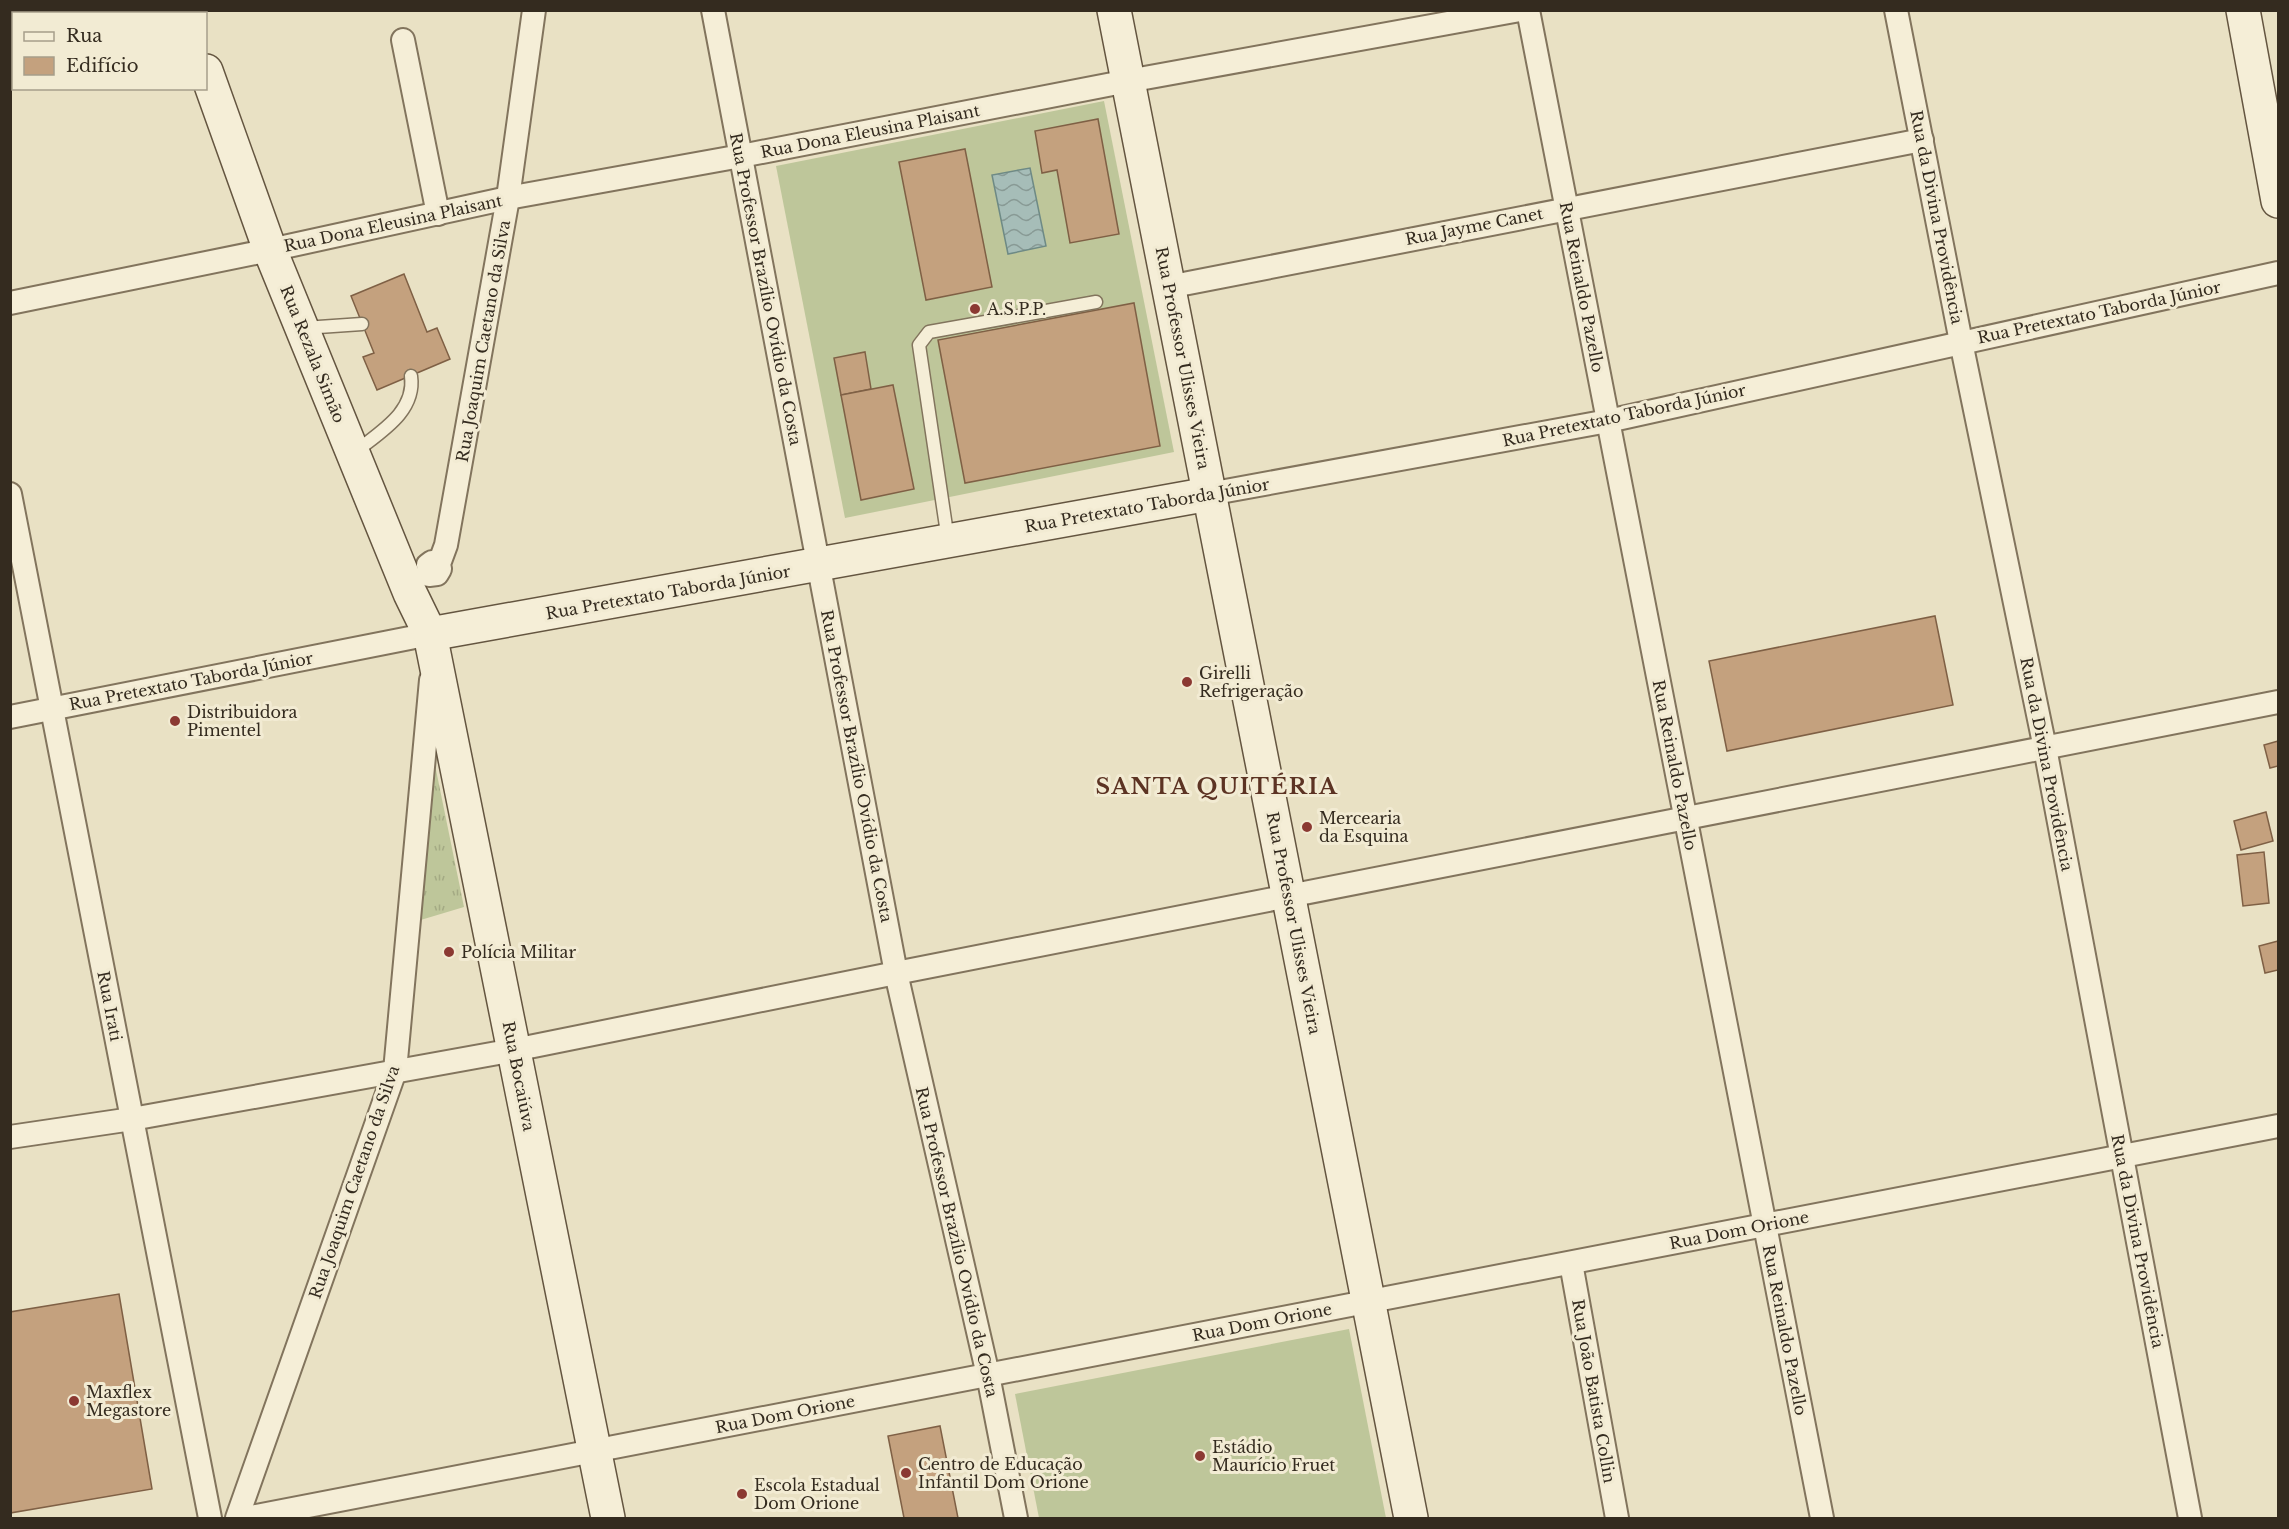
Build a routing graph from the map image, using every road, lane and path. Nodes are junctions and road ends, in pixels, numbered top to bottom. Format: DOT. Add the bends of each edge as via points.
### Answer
graph roads {
  1 [pos="534,10"];
  2 [pos="713,10"];
  3 [pos="1114,10"];
  4 [pos="1520,10"];
  5 [pos="1528,10"];
  6 [pos="1896,10"];
  7 [pos="2243,10"];
  8 [pos="403,40"];
  9 [pos="207,74"];
  10 [pos="1128,81"];
  11 [pos="1922,140"];
  12 [pos="741,156"];
  13 [pos="508,198"];
  14 [pos="2278,201"];
  15 [pos="1566,208"];
  16 [pos="438,214"];
  17 [pos="270,250"];
  18 [pos="2278,273"];
  19 [pos="1168,287"];
  20 [pos="1096,302"];
  21 [pos="10,303"];
  22 [pos="362,324"];
  23 [pos="302,328"];
  24 [pos="1961,342"];
  25 [pos="411,376"];
  26 [pos="1608,421"];
  27 [pos="354,453"];
  28 [pos="10,494"];
  29 [pos="1209,494"];
  30 [pos="948,542"];
  31 [pos="439,564"];
  32 [pos="819,565"];
  33 [pos="432,644"];
  34 [pos="2278,702"];
  35 [pos="52,709"];
  36 [pos="10,717"];
  37 [pos="2045,748"];
  38 [pos="1685,818"];
  39 [pos="1289,896"];
  40 [pos="896,973"];
  41 [pos="514,1050"];
  42 [pos="395,1071"];
  43 [pos="132,1119"];
  44 [pos="2278,1126"];
  45 [pos="10,1137"];
  46 [pos="2122,1156"];
  47 [pos="1764,1225"];
  48 [pos="1571,1263"];
  49 [pos="1369,1302"];
  50 [pos="988,1375"];
  51 [pos="595,1451"];
  52 [pos="210,1518"];
  53 [pos="237,1518"];
  54 [pos="246,1518"];
  55 [pos="608,1518"];
  56 [pos="1016,1518"];
  57 [pos="1411,1518"];
  58 [pos="1617,1518"];
  59 [pos="1822,1518"];
  60 [pos="2190,1518"];
  1 -- 13 [label="street, Rua Joaquim Caetano da Silva"];
  2 -- 12 [label="street, Rua Professor Brazílio Ovídio da Costa"];
  3 -- 10 [label="street, Rua Professor Ulisses Vieira"];
  4 -- 10 [label="street, Rua Dona Eleusina Plaisant"];
  5 -- 15 [label="street, Rua Reinaldo Pazello"];
  6 -- 11 [label="street, Rua da Divina Providência"];
  7 -- 14 [label="street"];
  8 -- 16 [label="street"];
  9 -- 17 [label="street, Rua Rezala Simão"];
  10 -- 12 [label="street, Rua Dona Eleusina Plaisant"];
  10 -- 19 [label="street, Rua Professor Ulisses Vieira"];
  11 -- 15 [label="street, Rua Jayme Canet"];
  11 -- 24 [label="street, Rua da Divina Providência"];
  12 -- 13 [label="street, Rua Dona Eleusina Plaisant"];
  12 -- 32 [label="street, Rua Professor Brazílio Ovídio da Costa"];
  13 -- 16 [label="street, Rua Dona Eleusina Plaisant"];
  13 -- 31 [label="street, Rua Joaquim Caetano da Silva" via="446,545"];
  15 -- 19 [label="street, Rua Jayme Canet"];
  15 -- 26 [label="street, Rua Reinaldo Pazello"];
  16 -- 17 [label="street, Rua Dona Eleusina Plaisant"];
  17 -- 21 [label="street, Rua Dona Eleusina Plaisant"];
  17 -- 23 [label="street, Rua Rezala Simão"];
  18 -- 24 [label="street, Rua Pretextato Taborda Júnior"];
  19 -- 29 [label="street, Rua Professor Ulisses Vieira"];
  20 -- 30 [label="lane" via="929,332 919,345"];
  22 -- 23 [label="lane"];
  23 -- 27 [label="street, Rua Rezala Simão"];
  24 -- 26 [label="street, Rua Pretextato Taborda Júnior"];
  24 -- 37 [label="street, Rua da Divina Providência"];
  25 -- 27 [label="lane" via="413,387 405,410"];
  26 -- 29 [label="street, Rua Pretextato Taborda Júnior"];
  26 -- 38 [label="street, Rua Reinaldo Pazello"];
  27 -- 33 [label="street, Rua Rezala Simão"];
  28 -- 35 [label="street, Rua Irati"];
  29 -- 30 [label="street, Rua Pretextato Taborda Júnior"];
  29 -- 39 [label="street, Rua Professor Ulisses Vieira"];
  30 -- 32 [label="street, Rua Pretextato Taborda Júnior"];
  32 -- 33 [label="street, Rua Pretextato Taborda Júnior"];
  32 -- 40 [label="street, Rua Professor Brazílio Ovídio da Costa"];
  33 -- 35 [label="street, Rua Pretextato Taborda Júnior"];
  33 -- 41 [label="street, Rua Bocaiúva"];
  33 -- 42 [label="street, Rua Joaquim Caetano da Silva"];
  34 -- 37 [label="street"];
  35 -- 36 [label="street, Rua Pretextato Taborda Júnior"];
  35 -- 43 [label="street, Rua Irati"];
  37 -- 38 [label="street"];
  37 -- 46 [label="street, Rua da Divina Providência"];
  38 -- 39 [label="street"];
  38 -- 47 [label="street, Rua Reinaldo Pazello"];
  39 -- 40 [label="street"];
  39 -- 49 [label="street, Rua Professor Ulisses Vieira"];
  40 -- 41 [label="street"];
  40 -- 50 [label="street, Rua Professor Brazílio Ovídio da Costa"];
  41 -- 42 [label="street"];
  41 -- 51 [label="street, Rua Bocaiúva"];
  42 -- 43 [label="street"];
  42 -- 53 [label="street, Rua Joaquim Caetano da Silva"];
  43 -- 45 [label="street"];
  43 -- 52 [label="street, Rua Irati"];
  44 -- 46 [label="street, Rua Dom Orione"];
  46 -- 47 [label="street, Rua Dom Orione"];
  46 -- 60 [label="street, Rua da Divina Providência"];
  47 -- 48 [label="street, Rua Dom Orione"];
  47 -- 59 [label="street, Rua Reinaldo Pazello"];
  48 -- 49 [label="street, Rua Dom Orione"];
  48 -- 58 [label="street, Rua João Batista Collin"];
  49 -- 50 [label="street, Rua Dom Orione"];
  49 -- 57 [label="street, Rua Professor Ulisses Vieira"];
  50 -- 51 [label="street, Rua Dom Orione"];
  50 -- 56 [label="street, Rua Professor Brazílio Ovídio da Costa"];
  51 -- 54 [label="street, Rua Dom Orione"];
  51 -- 55 [label="street, Rua Bocaiúva"];
}
